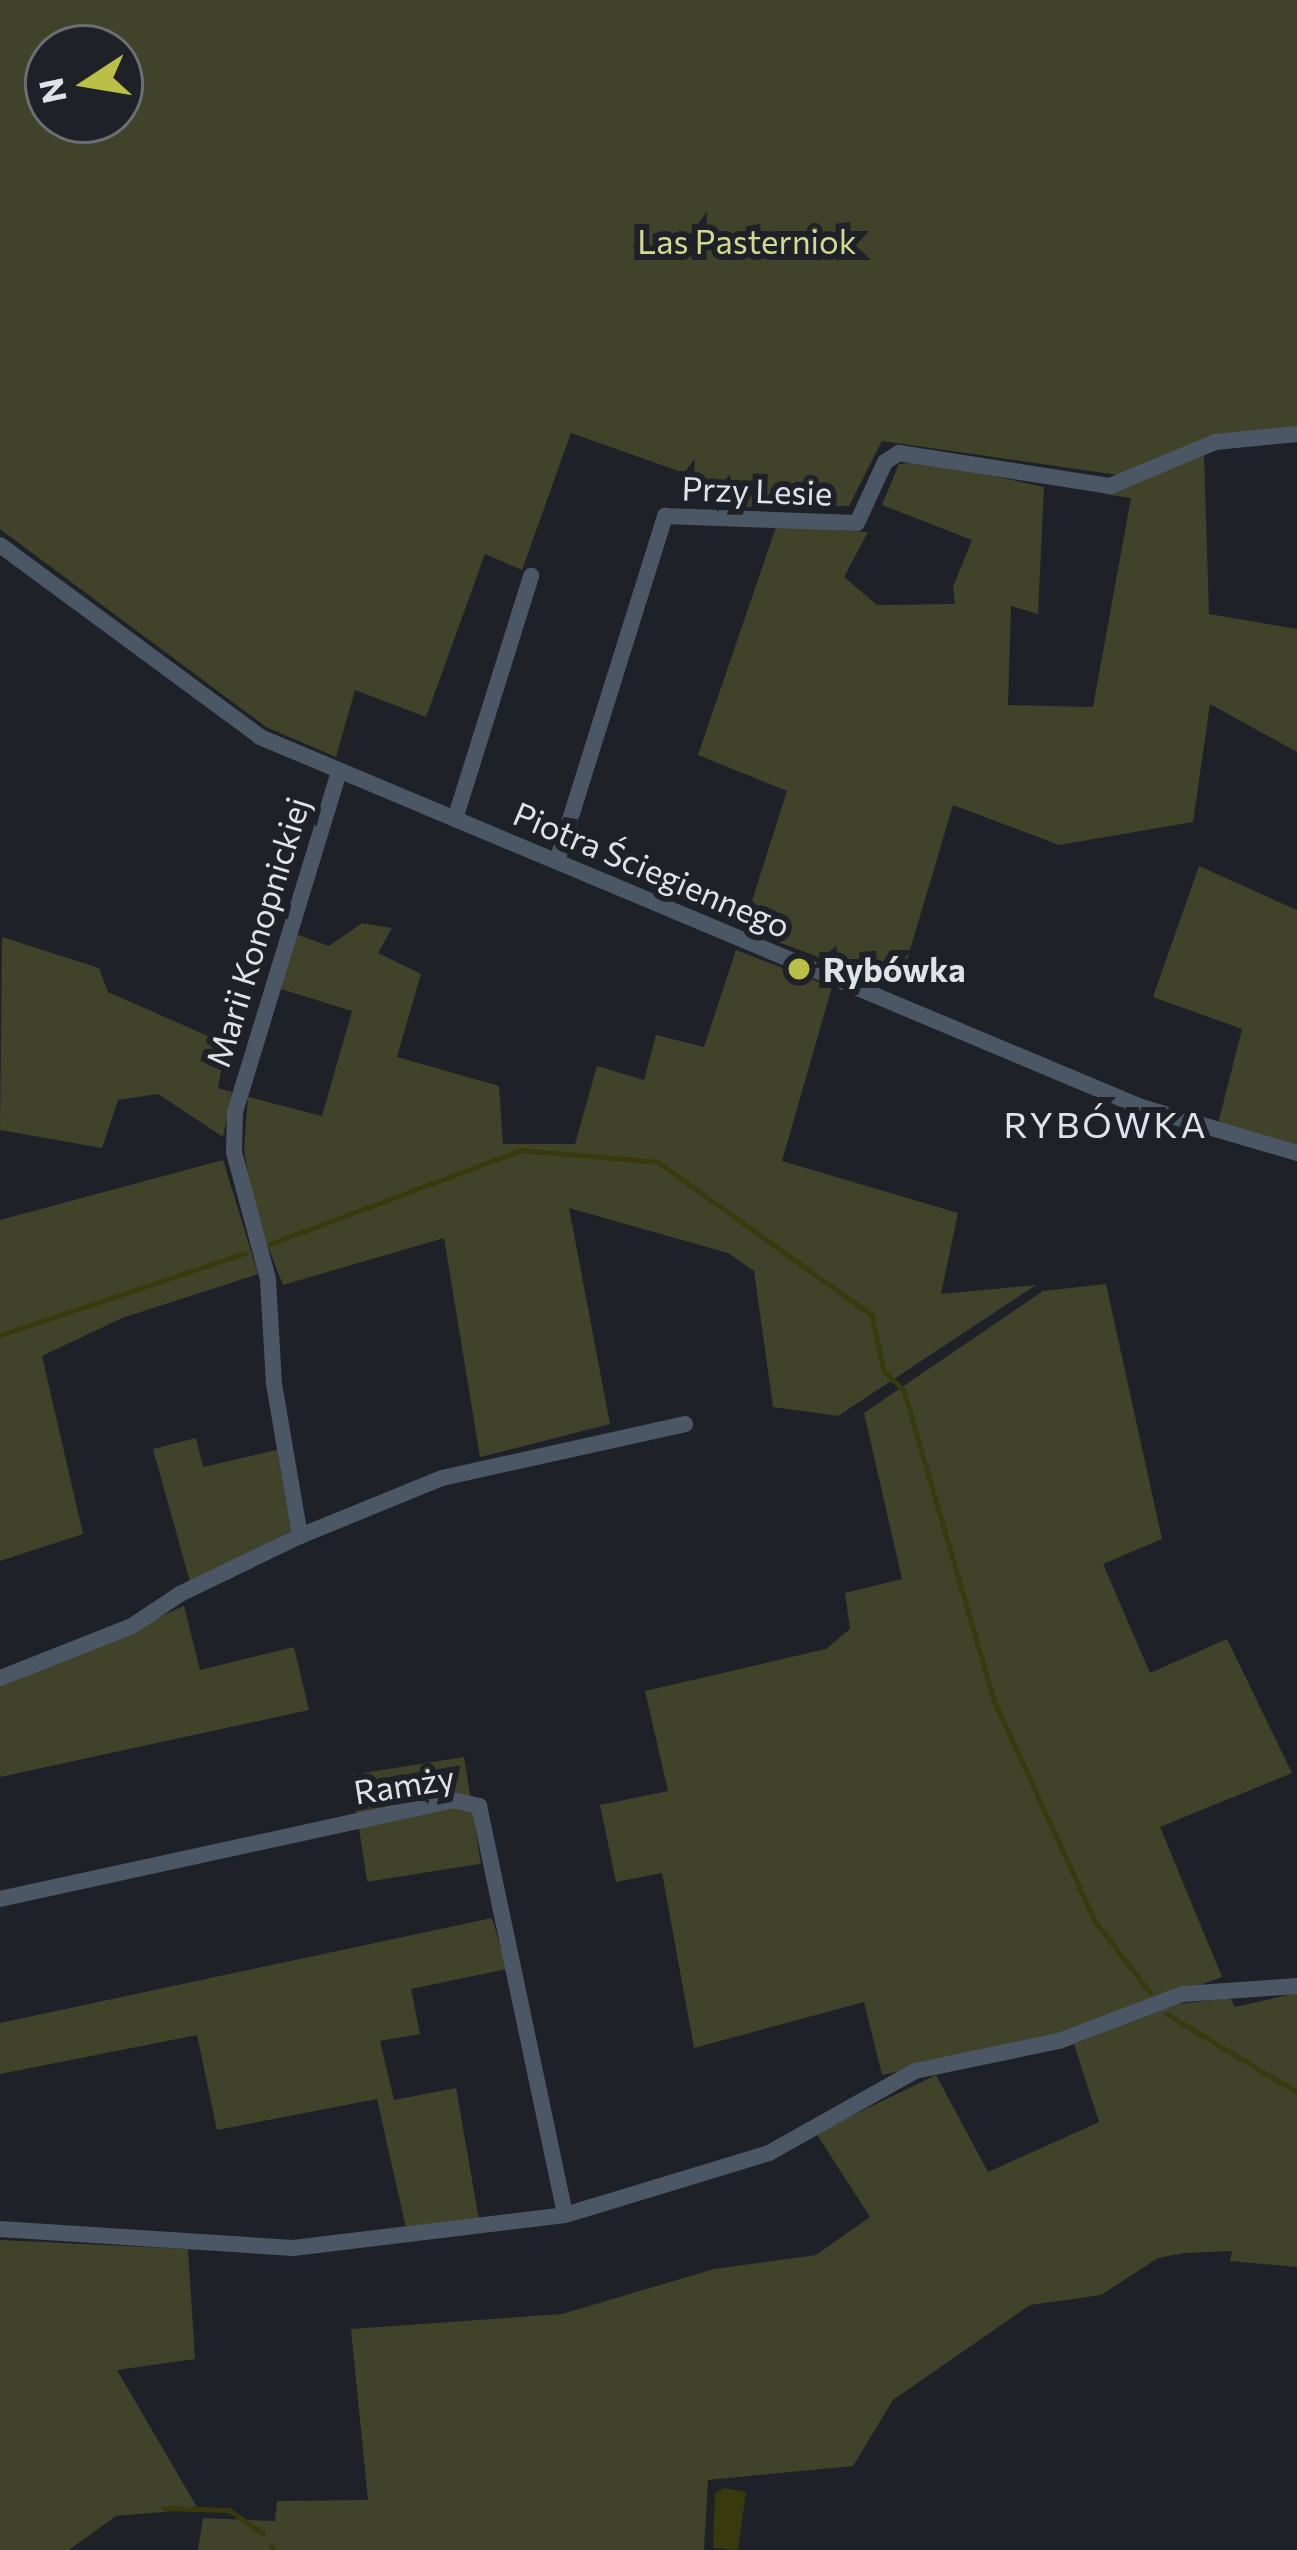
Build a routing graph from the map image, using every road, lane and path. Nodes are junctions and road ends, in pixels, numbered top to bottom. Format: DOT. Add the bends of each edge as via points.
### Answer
graph roads {
  1 [pos="1297,434"];
  2 [pos="0,545"];
  3 [pos="531,576"];
  4 [pos="339,772"];
  5 [pos="454,819"];
  6 [pos="557,861"];
  7 [pos="1297,1153"];
  8 [pos="685,1424"];
  9 [pos="300,1536"];
  10 [pos="0,1678"];
  11 [pos="0,1899"];
  12 [pos="1297,1986"];
  13 [pos="566,2215"];
  14 [pos="0,2228"];
  1 -- 6 [label="street, Przy Lesie" via="1215,442 1110,486 898,453 885,462 857,523 665,516"];
  2 -- 4 [label="street, Piotra Ściegiennego" via="260,736"];
  3 -- 5 [label="street"];
  4 -- 5 [label="street, Piotra Ściegiennego"];
  4 -- 9 [label="street, Marii Konopnickiej" via="235,1112 233,1152 268,1279 274,1384"];
  5 -- 6 [label="street, Piotra Ściegiennego"];
  6 -- 7 [label="street, Piotra Ściegiennego" via="1190,1127"];
  8 -- 9 [label="street" via="513,1457"];
  9 -- 10 [label="street" via="132,1626"];
  11 -- 13 [label="street, Ramży" via="453,1800 479,1806"];
  12 -- 13 [label="street" via="1183,1994 1059,2041 915,2071 770,2153"];
  13 -- 14 [label="street" via="293,2248"];
}
